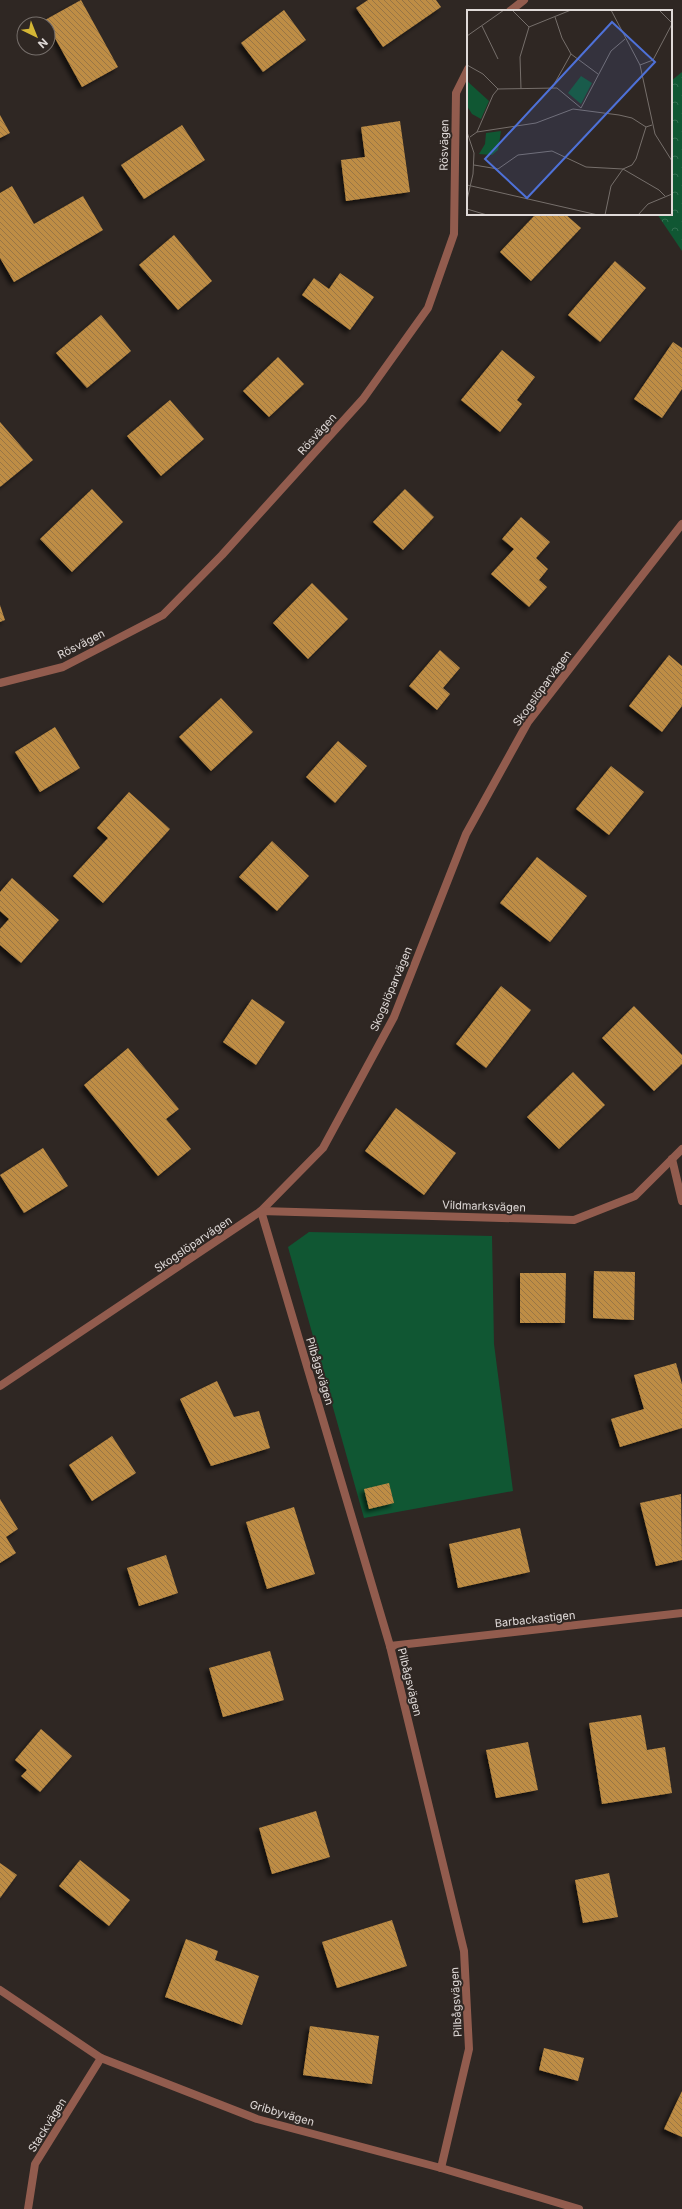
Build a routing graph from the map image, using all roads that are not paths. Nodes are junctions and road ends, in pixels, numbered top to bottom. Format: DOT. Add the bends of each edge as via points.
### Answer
graph roads {
  1 [pos="524,0"];
  2 [pos="511,10"];
  3 [pos="467,71"];
  4 [pos="682,524"];
  5 [pos="0,683"];
  6 [pos="682,1149"];
  7 [pos="672,1159"];
  8 [pos="682,1201"];
  9 [pos="261,1211"];
  10 [pos="0,1386"];
  11 [pos="682,1613"];
  12 [pos="390,1646"];
  13 [pos="0,1990"];
  14 [pos="101,2058"];
  15 [pos="441,2168"];
  16 [pos="28,2209"];
  17 [pos="579,2209"];
  1 -- 2 [label="street"];
  3 -- 5 [label="street, Rösvägen" via="456,92 454,234 428,308 363,399 222,555 163,614 63,667"];
  4 -- 9 [label="street, Skogslöparvägen" via="528,722 466,834 394,1017 323,1148"];
  6 -- 7 [label="street, Vildmarksvägen"];
  7 -- 8 [label="street"];
  7 -- 9 [label="street, Vildmarksvägen" via="635,1196 574,1220"];
  9 -- 10 [label="street, Skogslöparvägen"];
  9 -- 12 [label="street, Pilbågsvägen"];
  11 -- 12 [label="street, Barbackastigen"];
  12 -- 15 [label="street, Pilbågsvägen" via="464,1951 469,2049"];
  13 -- 14 [label="street, Gribbyvägen"];
  14 -- 15 [label="street, Gribbyvägen" via="258,2119"];
  14 -- 16 [label="street, Stackvägen" via="35,2164"];
  15 -- 17 [label="street, Gribbyvägen"];
}
